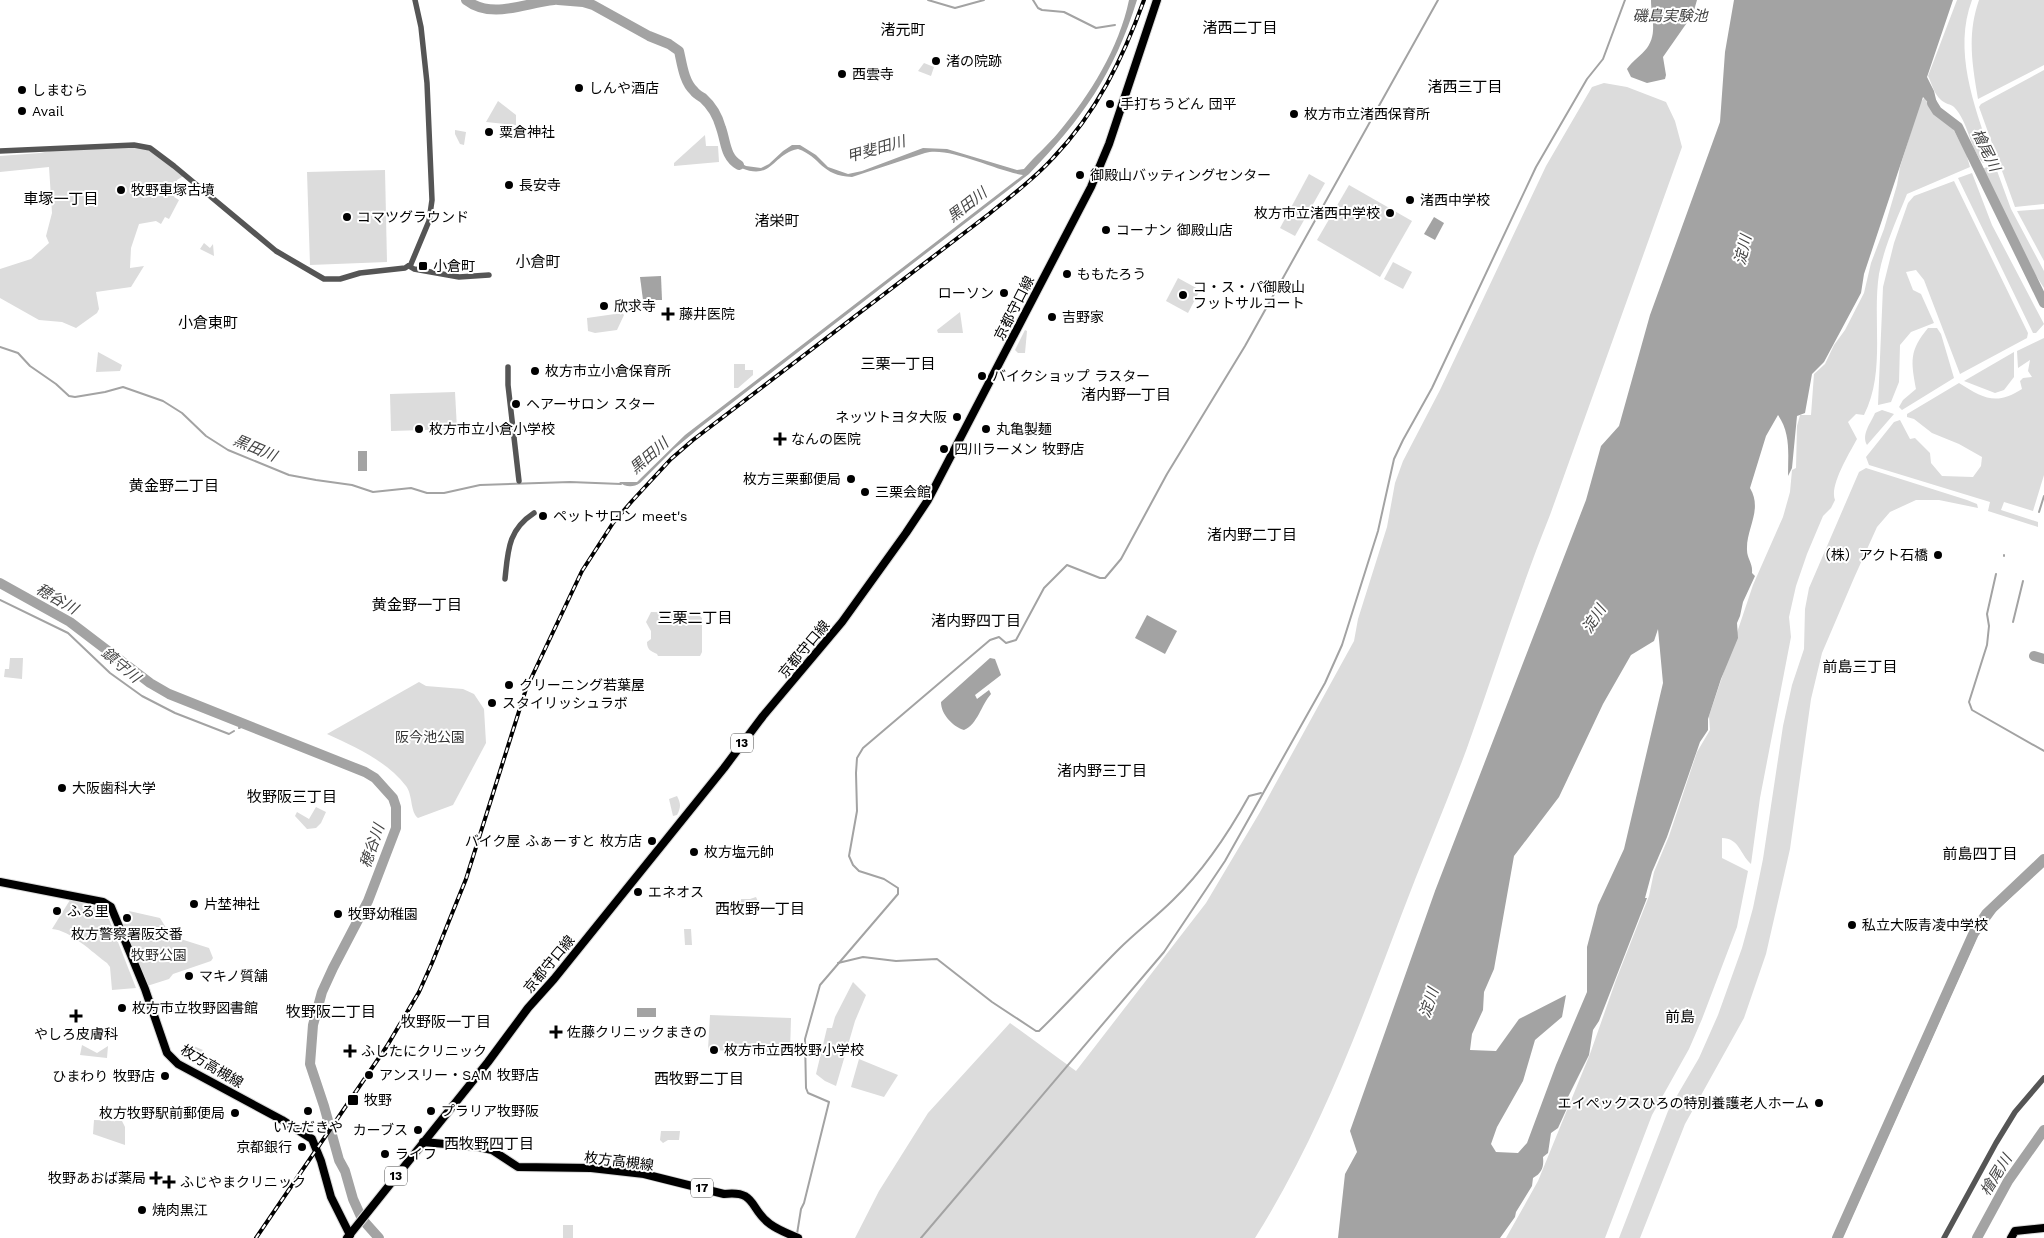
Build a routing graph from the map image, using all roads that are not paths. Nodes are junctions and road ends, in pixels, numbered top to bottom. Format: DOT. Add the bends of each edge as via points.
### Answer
graph roads {
  1 [pos="415,0"];
  2 [pos="1157,0"];
  3 [pos="0,151"];
  4 [pos="409,266"];
  5 [pos="489,275"];
  6 [pos="508,367"];
  7 [pos="519,481"];
  8 [pos="534,513"];
  9 [pos="505,579"];
  10 [pos="0,882"];
  11 [pos="2044,1078"];
  12 [pos="423,1142"];
  13 [pos="2044,1228"];
  14 [pos="348,1236"];
  15 [pos="798,1238"];
  16 [pos="1944,1238"];
  17 [pos="2011,1238"];
  1 -- 4 [label="street" via="427,83 432,200 429,221"];
  2 -- 12 [label="main road, 京都守口線 / 13" via="1109,144 1091,187 928,500 842,622 763,716"];
  3 -- 4 [label="street" via="134,145 150,148 276,251 324,279 401,270"];
  4 -- 5 [label="street" via="459,278"];
  6 -- 7 [label="street"];
  8 -- 9 [label="street" via="521,522 512,536"];
  10 -- 14 [label="main road, 枚方高槻線" via="103,902 112,907 167,1053 178,1064 312,1139"];
  11 -- 16 [label="street" via="1996,1142"];
  12 -- 14 [label="main road, 京都守口線 / 13"];
  12 -- 15 [label="main road, 枚方高槻線 / 17" via="479,1146 492,1150 518,1168 591,1168 644,1174 724,1194 743,1194 769,1224"];
  13 -- 17 [label="main road" via="2015,1231"];
}
